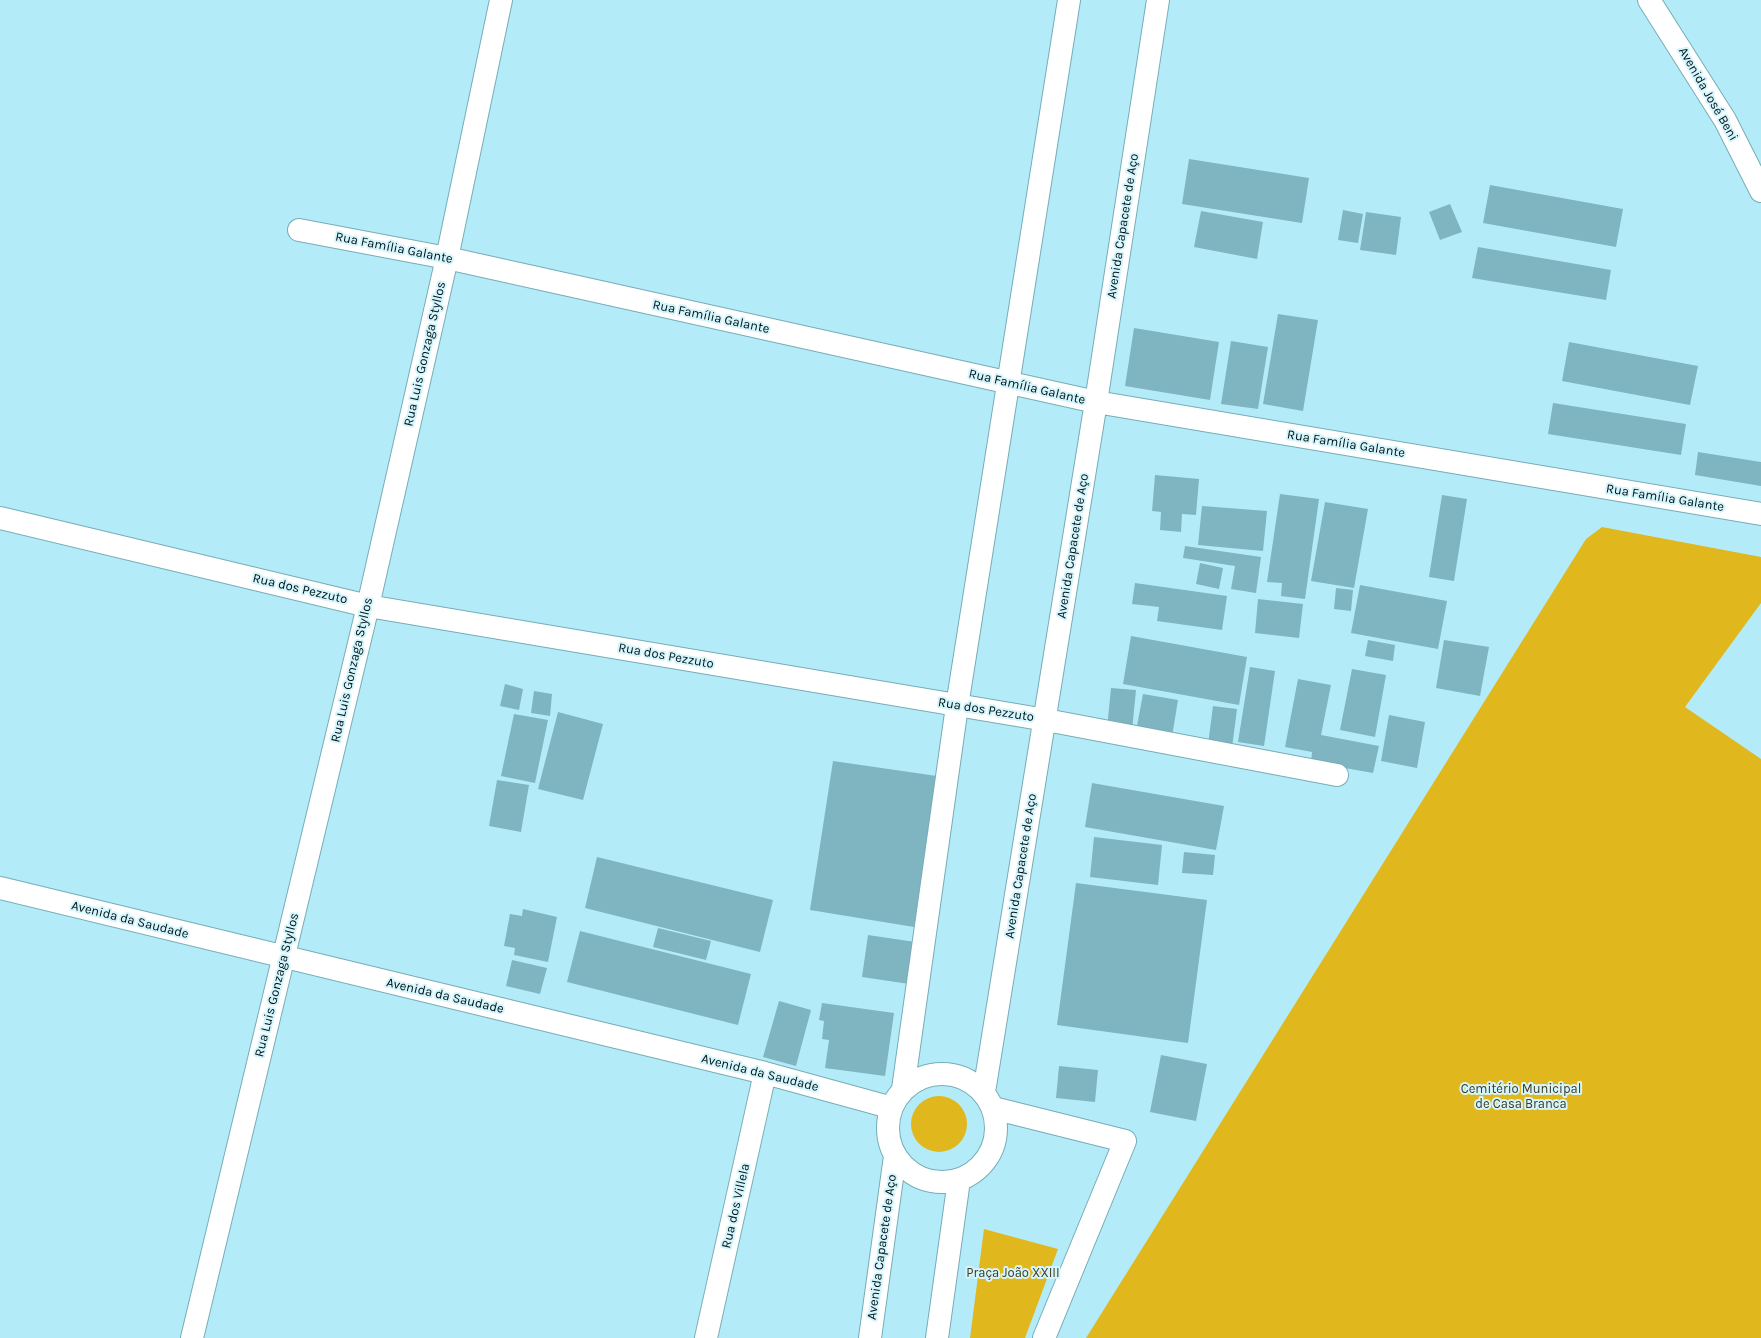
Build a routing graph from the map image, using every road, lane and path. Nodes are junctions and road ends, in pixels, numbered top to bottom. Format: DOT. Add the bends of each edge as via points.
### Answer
graph roads {
  1 [pos="501,0"];
  2 [pos="1069,0"];
  3 [pos="1158,0"];
  4 [pos="1650,0"];
  5 [pos="1761,191"];
  6 [pos="299,230"];
  7 [pos="447,258"];
  8 [pos="1008,382"];
  9 [pos="1096,402"];
  10 [pos="1761,514"];
  11 [pos="0,518"];
  12 [pos="368,606"];
  13 [pos="957,706"];
  14 [pos="1046,720"];
  15 [pos="1336,775"];
  16 [pos="0,888"];
  17 [pos="284,958"];
  18 [pos="765,1073"];
  19 [pos="903,1089"];
  20 [pos="988,1100"];
  21 [pos="889,1106"];
  22 [pos="895,1156"];
  23 [pos="959,1180"];
  24 [pos="192,1338"];
  25 [pos="706,1338"];
  26 [pos="870,1338"];
  27 [pos="937,1338"];
  28 [pos="1044,1338"];
  1 -- 7 [label="street, Rua Luis Gonzaga Styllos"];
  2 -- 8 [label="street"];
  3 -- 9 [label="street, Avenida Capacete de Aço"];
  4 -- 5 [label="street, Avenida José Beni" via="1725,120"];
  6 -- 7 [label="street, Rua Família Galante"];
  7 -- 8 [label="street, Rua Família Galante"];
  7 -- 12 [label="street, Rua Luis Gonzaga Styllos"];
  8 -- 9 [label="street, Rua Família Galante"];
  8 -- 13 [label="street"];
  9 -- 10 [label="street, Rua Família Galante"];
  9 -- 14 [label="street, Avenida Capacete de Aço"];
  11 -- 12 [label="street, Rua dos Pezzuto"];
  12 -- 13 [label="street, Rua dos Pezzuto"];
  12 -- 17 [label="street, Rua Luis Gonzaga Styllos"];
  13 -- 14 [label="street, Rua dos Pezzuto"];
  13 -- 19 [label="street"];
  14 -- 15 [label="street, Rua dos Pezzuto"];
  14 -- 20 [label="street, Avenida Capacete de Aço"];
  16 -- 17 [label="street, Avenida da Saudade"];
  17 -- 18 [label="street, Avenida da Saudade"];
  17 -- 24 [label="street, Rua Luis Gonzaga Styllos"];
  18 -- 21 [label="street, Avenida da Saudade"];
  18 -- 25 [label="street, Rua dos Villela"];
  19 -- 20 [label="street" via="919,1078 936,1073 954,1074 970,1081"];
  19 -- 21 [label="street"];
  20 -- 23 [label="street" via="997,1125 995,1142 987,1158 975,1172"];
  20 -- 28 [label="street" via="1125,1141"];
  21 -- 22 [label="street" via="888,1139"];
  22 -- 23 [label="street" via="907,1170 922,1179 941,1183"];
  22 -- 26 [label="street, Avenida Capacete de Aço"];
  23 -- 27 [label="street"];
}
